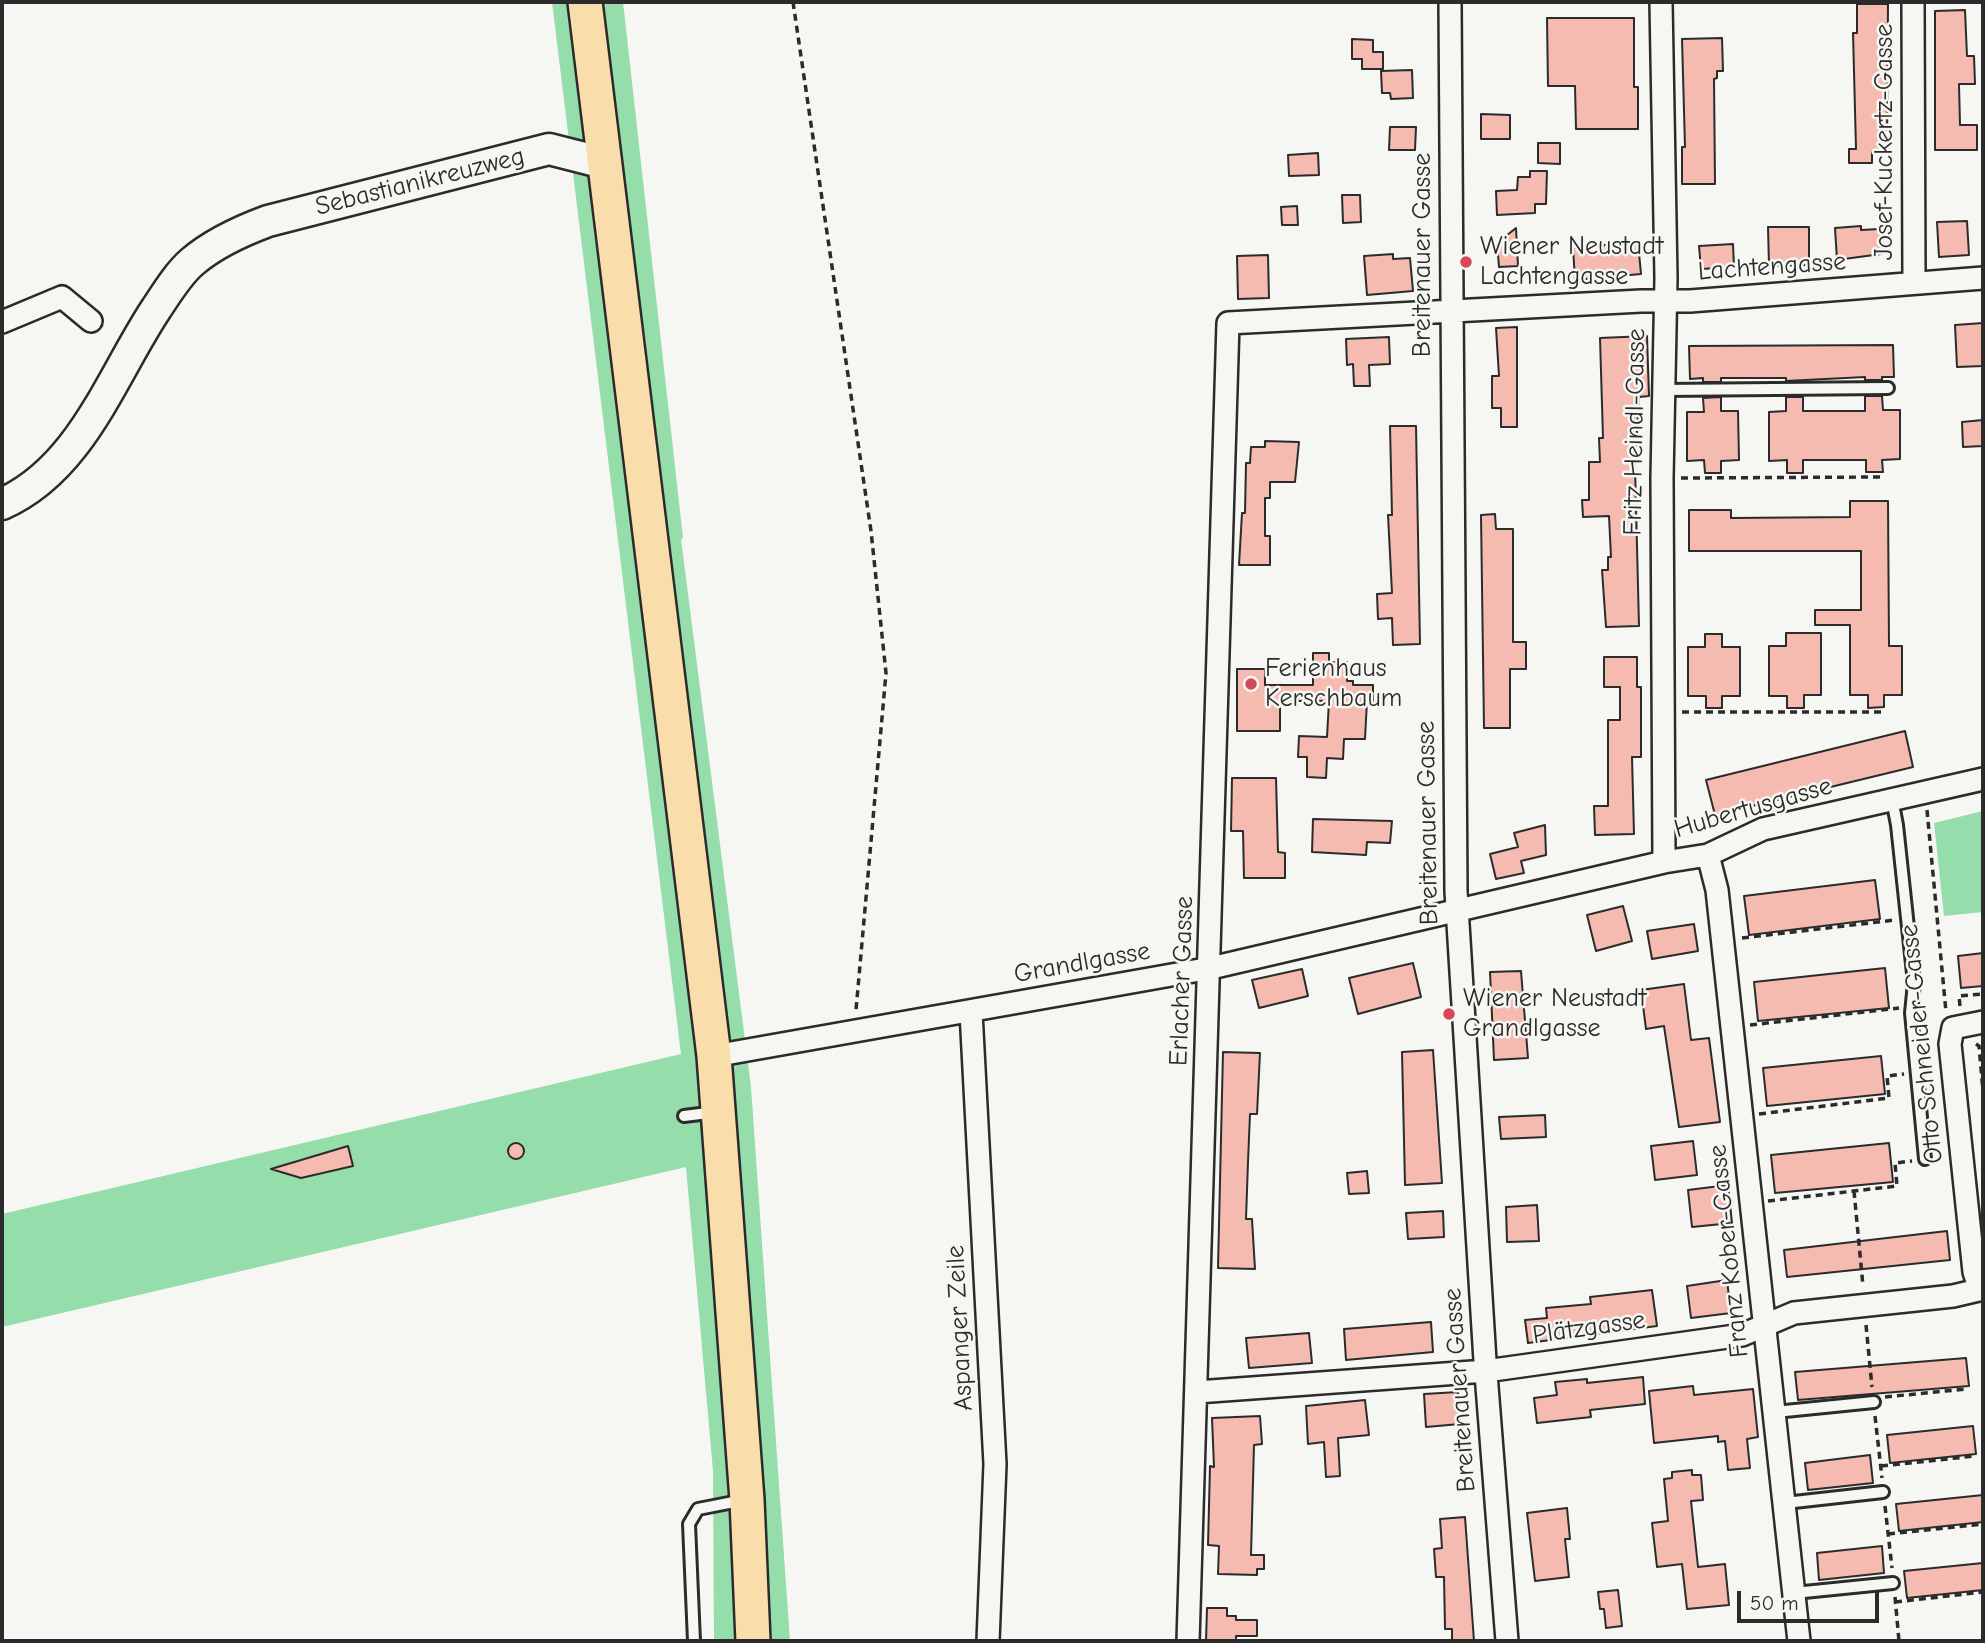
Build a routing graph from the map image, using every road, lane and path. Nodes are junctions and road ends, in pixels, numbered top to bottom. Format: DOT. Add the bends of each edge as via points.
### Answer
graph roads {
  1 [pos="585,2"];
  2 [pos="793,2"];
  3 [pos="1450,2"];
  4 [pos="1661,2"];
  5 [pos="1913,2"];
  6 [pos="600,125"];
  7 [pos="549,149"];
  8 [pos="604,163"];
  9 [pos="1983,278"];
  10 [pos="1914,282"];
  11 [pos="1664,301"];
  12 [pos="1452,312"];
  13 [pos="91,321"];
  14 [pos="2,322"];
  15 [pos="1228,323"];
  16 [pos="1888,388"];
  17 [pos="1663,390"];
  18 [pos="1881,477"];
  19 [pos="1662,478"];
  20 [pos="2,503"];
  21 [pos="1662,712"];
  22 [pos="1885,712"];
  23 [pos="1983,779"];
  24 [pos="1924,791"];
  25 [pos="1892,799"];
  26 [pos="1708,855"];
  27 [pos="1664,862"];
  28 [pos="1457,911"];
  29 [pos="1907,919"];
  30 [pos="1723,941"];
  31 [pos="1211,968"];
  32 [pos="1983,994"];
  33 [pos="1912,1007"];
  34 [pos="971,1012"];
  35 [pos="1957,1022"];
  36 [pos="1983,1022"];
  37 [pos="1733,1027"];
  38 [pos="854,1032"];
  39 [pos="1971,1042"];
  40 [pos="714,1056"];
  41 [pos="1917,1072"];
  42 [pos="1983,1091"];
  43 [pos="718,1112"];
  44 [pos="684,1116"];
  45 [pos="1743,1116"];
  46 [pos="1925,1159"];
  47 [pos="1752,1202"];
  48 [pos="1981,1289"];
  49 [pos="1766,1325"];
  50 [pos="1486,1371"];
  51 [pos="1966,1388"];
  52 [pos="1197,1392"];
  53 [pos="1873,1400"];
  54 [pos="1775,1412"];
  55 [pos="1975,1456"];
  56 [pos="1881,1466"];
  57 [pos="1883,1492"];
  58 [pos="747,1500"];
  59 [pos="1785,1503"];
  60 [pos="1983,1524"];
  61 [pos="1888,1534"];
  62 [pos="1893,1583"];
  63 [pos="1983,1592"];
  64 [pos="1794,1593"];
  65 [pos="1895,1602"];
  66 [pos="694,1641"];
  67 [pos="753,1641"];
  68 [pos="988,1641"];
  69 [pos="1188,1641"];
  70 [pos="1507,1641"];
  71 [pos="1800,1641"];
  1 -- 6 [label="main road"];
  2 -- 38 [label="path" via="871,531 886,673"];
  3 -- 12 [label="street, Breitenauer Gasse"];
  4 -- 11 [label="street, Fritz Heindl-Gasse"];
  5 -- 10 [label="street, Josef-Kuckertz-Gasse"];
  6 -- 7 [label="main road"];
  6 -- 8 [label="main road"];
  7 -- 8 [label="main road, Sebastianikreuzweg"];
  7 -- 20 [label="main road, Sebastianikreuzweg" via="237,232 191,263 163,298 57,467 23,494"];
  8 -- 40 [label="main road"];
  9 -- 10 [label="street, Lachtengasse"];
  10 -- 11 [label="street, Lachtengasse" via="1873,289"];
  11 -- 12 [label="street, Lachtengasse"];
  11 -- 17 [label="street, Fritz Heindl-Gasse"];
  12 -- 15 [label="street, Lachtengasse"];
  12 -- 28 [label="street, Breitenauer Gasse"];
  13 -- 14 [label="street" via="62,297"];
  15 -- 31 [label="street, Erlacher Gasse"];
  16 -- 17 [label="lane"];
  17 -- 19 [label="street, Fritz Heindl-Gasse"];
  18 -- 19 [label="path"];
  19 -- 21 [label="street, Fritz Heindl-Gasse"];
  21 -- 22 [label="path"];
  21 -- 27 [label="street, Fritz Heindl-Gasse"];
  23 -- 24 [label="street, Hubertusgasse"];
  24 -- 25 [label="street, Hubertusgasse"];
  24 -- 35 [label="path, Otto Schneider-Gasse" via="1945,1010"];
  25 -- 26 [label="street, Hubertusgasse" via="1763,829"];
  25 -- 29 [label="lane"];
  26 -- 27 [label="street, Hubertusgasse"];
  26 -- 30 [label="street, Franz Kober-Gasse"];
  27 -- 28 [label="street, Hubertusgasse"];
  28 -- 31 [label="street, Grandlgasse"];
  28 -- 50 [label="street, Breitenauer Gasse"];
  29 -- 30 [label="path"];
  29 -- 33 [label="lane"];
  30 -- 37 [label="street, Franz Kober-Gasse"];
  31 -- 34 [label="street, Grandlgasse"];
  31 -- 52 [label="street, Erlacher Gasse"];
  32 -- 35 [label="path" via="1959,996"];
  33 -- 37 [label="path"];
  33 -- 41 [label="lane"];
  34 -- 38 [label="street, Grandlgasse"];
  34 -- 68 [label="street, Aspanger Zeile" via="995,1464"];
  35 -- 36 [label="street"];
  35 -- 48 [label="street, Otto Schneider-Gasse" via="1952,1058 1974,1272"];
  37 -- 45 [label="street, Franz Kober-Gasse"];
  38 -- 40 [label="street, Grandlgasse"];
  39 -- 42 [label="path" via="1979,1046"];
  40 -- 43 [label="main road"];
  41 -- 45 [label="path" via="1886,1076 1889,1098"];
  41 -- 46 [label="lane"];
  43 -- 44 [label="lane"];
  43 -- 58 [label="main road"];
  45 -- 47 [label="street, Franz Kober-Gasse"];
  46 -- 47 [label="path" via="1895,1163 1897,1186"];
  47 -- 49 [label="street, Franz Kober-Gasse"];
  48 -- 49 [label="street, Plätzgasse" via="1794,1313"];
  49 -- 50 [label="street, Plätzgasse" via="1742,1335"];
  49 -- 54 [label="street, Franz Kober-Gasse"];
  50 -- 52 [label="street, Plätzgasse"];
  50 -- 70 [label="street, Breitenauer Gasse"];
  51 -- 53 [label="path"];
  52 -- 69 [label="street, Erlacher Gasse"];
  53 -- 54 [label="lane"];
  54 -- 59 [label="street, Franz Kober-Gasse"];
  55 -- 56 [label="path"];
  57 -- 59 [label="lane"];
  58 -- 66 [label="lane" via="698,1509 689,1524"];
  58 -- 67 [label="main road"];
  59 -- 64 [label="street, Franz Kober-Gasse"];
  60 -- 61 [label="path"];
  62 -- 64 [label="lane"];
  63 -- 65 [label="path"];
  64 -- 71 [label="street, Franz Kober-Gasse"];
}
